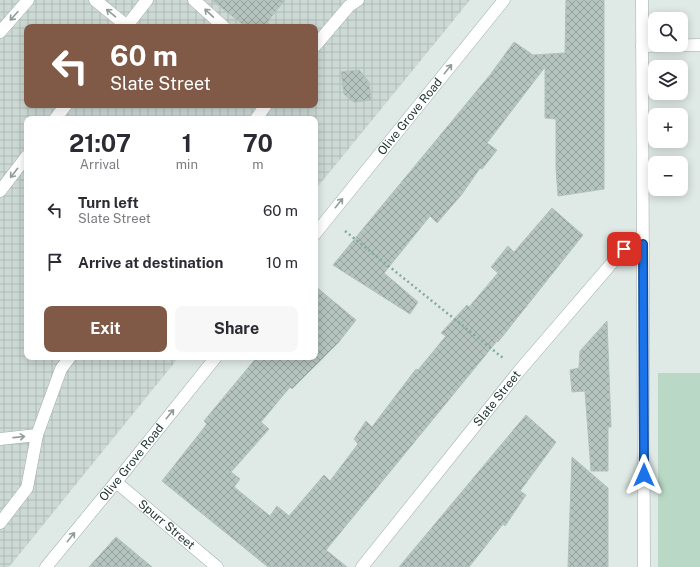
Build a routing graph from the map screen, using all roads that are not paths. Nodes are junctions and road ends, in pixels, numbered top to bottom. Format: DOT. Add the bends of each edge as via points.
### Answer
graph roads {
  1 [pos="28,0"];
  2 [pos="95,0"];
  3 [pos="147,0"];
  4 [pos="194,0"];
  5 [pos="358,0"];
  6 [pos="504,0"];
  7 [pos="642,0"];
  8 [pos="123,24"];
  9 [pos="128,24"];
  10 [pos="221,24"];
  11 [pos="0,32"];
  12 [pos="318,42"];
  13 [pos="700,45"];
  14 [pos="642,46"];
  15 [pos="64,108"];
  16 [pos="57,116"];
  17 [pos="24,160"];
  18 [pos="0,191"];
  19 [pos="318,230"];
  20 [pos="643,244"];
  21 [pos="68,360"];
  22 [pos="214,360"];
  23 [pos="37,435"];
  24 [pos="0,439"];
  25 [pos="116,482"];
  26 [pos="0,523"];
  27 [pos="46,567"];
  28 [pos="217,567"];
  29 [pos="362,567"];
  30 [pos="644,567"];
  1 -- 11 [label="street, one-way"];
  8 -- 2 [label="street, one-way"];
  3 -- 9 [label="street"];
  10 -- 4 [label="street, one-way"];
  5 -- 12 [label="street" via="349,6"];
  19 -- 6 [label="street, Olive Grove Road, one-way"];
  7 -- 14 [label="street"];
  13 -- 14 [label="street"];
  14 -- 20 [label="street"];
  15 -- 16 [label="street"];
  17 -- 18 [label="street, one-way"];
  20 -- 29 [label="street, Slate Street" via="624,249 519,371"];
  20 -- 30 [label="street"];
  21 -- 23 [label="street" via="61,369"];
  25 -- 22 [label="street, Olive Grove Road, one-way"];
  24 -- 23 [label="street, one-way"];
  23 -- 26 [label="street" via="27,488"];
  27 -- 25 [label="street, Olive Grove Road, one-way"];
  25 -- 28 [label="street, Spurr Street"];
}
